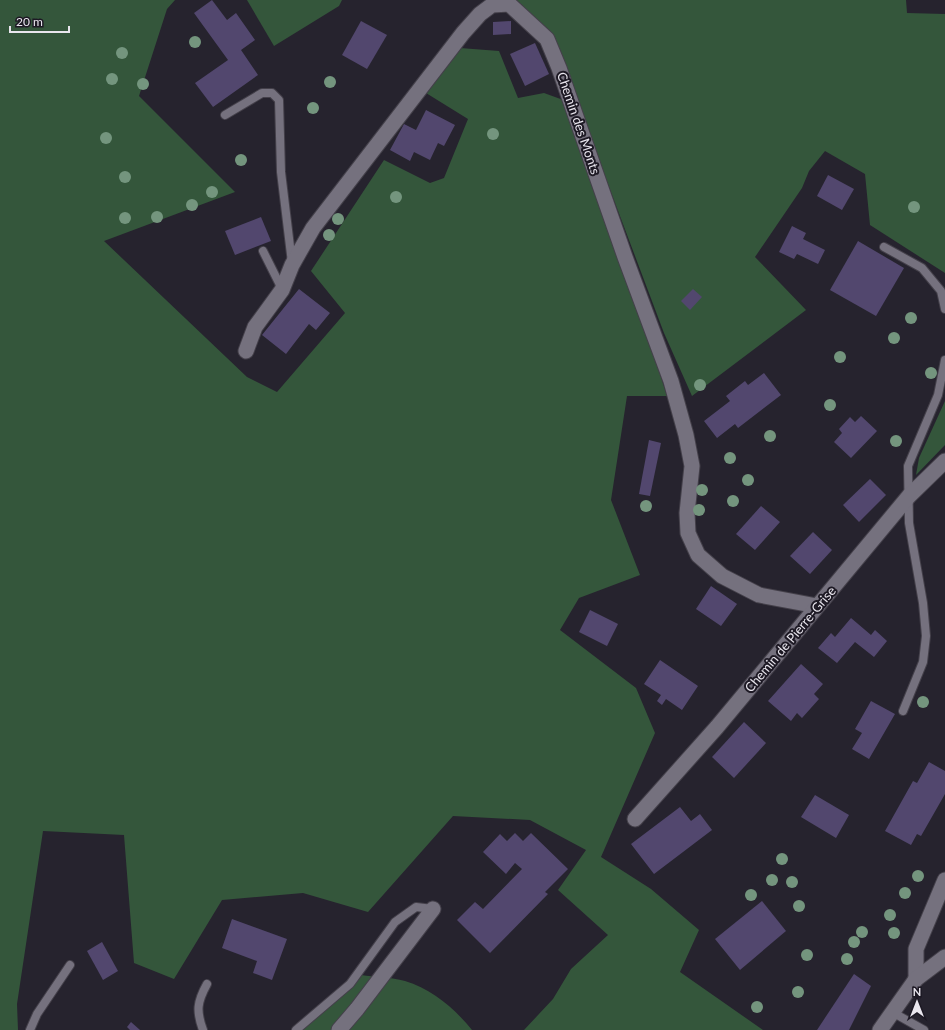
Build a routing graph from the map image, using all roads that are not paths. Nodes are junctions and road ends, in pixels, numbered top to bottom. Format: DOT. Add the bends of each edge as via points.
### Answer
graph roads {
  1 [pos="489,3"];
  2 [pos="225,116"];
  3 [pos="884,247"];
  4 [pos="263,251"];
  5 [pos="292,265"];
  6 [pos="282,290"];
  7 [pos="945,309"];
  8 [pos="246,351"];
  9 [pos="945,360"];
  10 [pos="945,461"];
  11 [pos="909,496"];
  12 [pos="817,606"];
  13 [pos="903,712"];
  14 [pos="636,819"];
  15 [pos="945,880"];
  16 [pos="433,909"];
  17 [pos="945,957"];
  18 [pos="70,965"];
  19 [pos="916,979"];
  20 [pos="207,984"];
  21 [pos="892,1012"];
  22 [pos="30,1030"];
  23 [pos="203,1030"];
  24 [pos="296,1030"];
  25 [pos="339,1030"];
  26 [pos="880,1030"];
  27 [pos="924,1030"];
  1 -- 5 [label="street, Chemin des Monts" via="313,228"];
  1 -- 12 [label="street, Chemin des Monts" via="509,4 547,39 559,68 671,381 692,466 687,513 688,533 698,555 722,576 758,595"];
  2 -- 5 [label="lane" via="262,93 272,93 279,100 281,172"];
  3 -- 7 [label="lane" via="922,268 941,292"];
  4 -- 6 [label="lane"];
  5 -- 6 [label="street, Chemin des Monts"];
  6 -- 8 [label="street, Chemin des Monts" via="255,327"];
  9 -- 11 [label="lane" via="938,396 908,466"];
  10 -- 11 [label="street, Chemin de Pierre-Grise"];
  11 -- 12 [label="street, Chemin de Pierre-Grise"];
  11 -- 13 [label="lane" via="910,523 926,636 923,662"];
  12 -- 14 [label="street, Chemin de Pierre-Grise" via="717,728"];
  15 -- 19 [label="street" via="916,949"];
  16 -- 24 [label="lane" via="416,907 395,922 350,984"];
  16 -- 25 [label="street"];
  17 -- 19 [label="street"];
  18 -- 22 [label="lane" via="37,1014"];
  19 -- 21 [label="street"];
  20 -- 23 [label="lane" via="200,997 198,1014"];
  21 -- 26 [label="street"];
  21 -- 27 [label="lane"];
}
